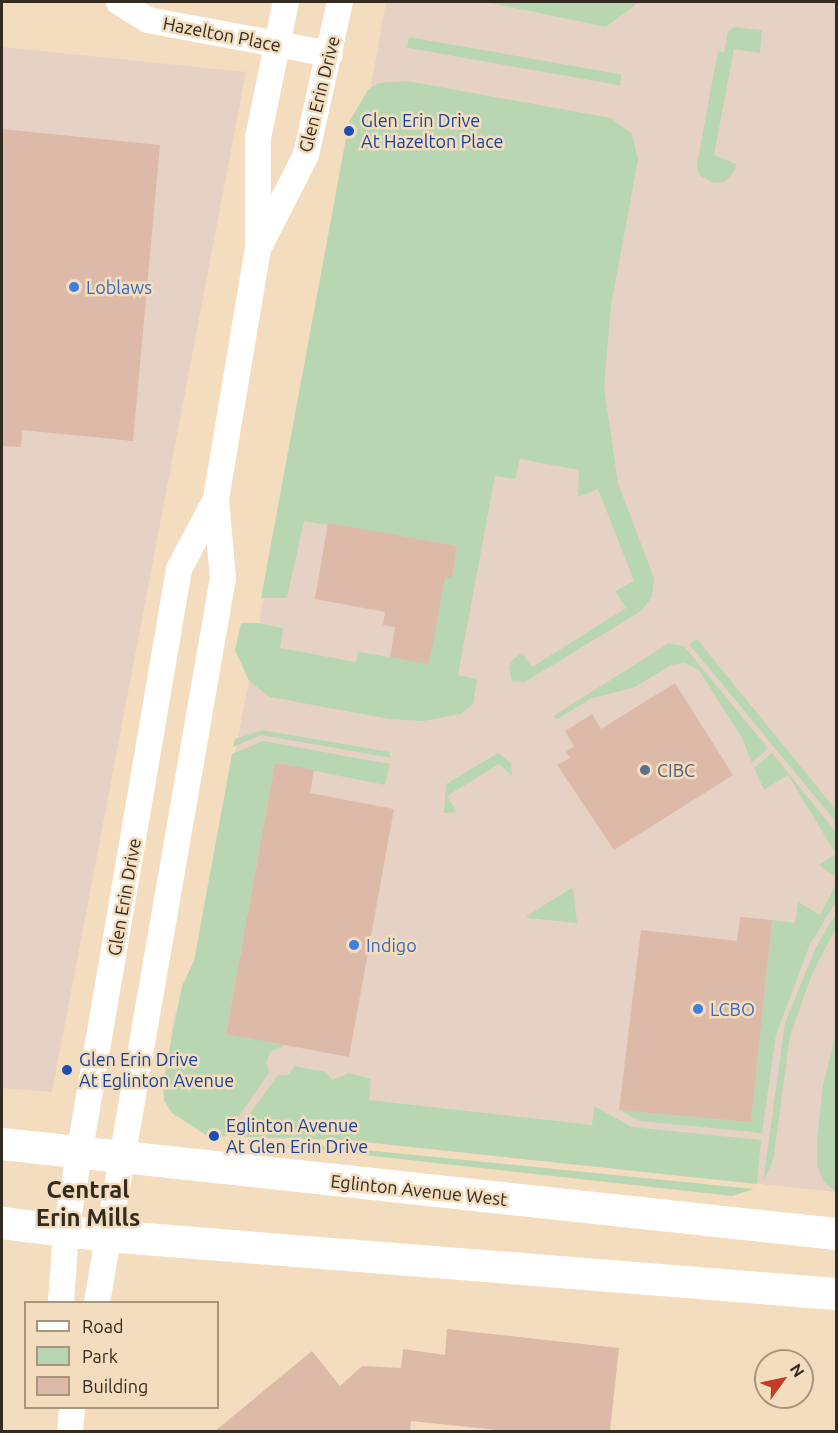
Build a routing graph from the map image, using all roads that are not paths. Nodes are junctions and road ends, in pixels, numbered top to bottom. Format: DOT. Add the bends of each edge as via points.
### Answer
graph roads {
  1 [pos="119,2"];
  2 [pos="286,2"];
  3 [pos="340,2"];
  4 [pos="278,44"];
  5 [pos="330,54"];
  6 [pos="258,248"];
  7 [pos="216,499"];
  8 [pos="2,1144"];
  9 [pos="80,1151"];
  10 [pos="121,1155"];
  11 [pos="2,1223"];
  12 [pos="66,1231"];
  13 [pos="837,1234"];
  14 [pos="107,1236"];
  15 [pos="837,1294"];
  16 [pos="61,1301"];
  17 [pos="97,1301"];
  18 [pos="72,1409"];
  19 [pos="70,1431"];
  1 -- 4 [label="street, Hazelton Place" via="148,20"];
  2 -- 4 [label="street, Glen Erin Drive"];
  3 -- 5 [label="street, Glen Erin Drive"];
  4 -- 5 [label="street, Hazelton Place"];
  4 -- 6 [label="street, Glen Erin Drive" via="258,138"];
  5 -- 6 [label="street, Glen Erin Drive" via="306,155"];
  6 -- 7 [label="street, Glen Erin Drive"];
  7 -- 9 [label="street, Glen Erin Drive" via="179,569"];
  7 -- 10 [label="street, Glen Erin Drive" via="223,578"];
  8 -- 9 [label="main road, Eglinton Avenue West"];
  9 -- 10 [label="main road, Eglinton Avenue West"];
  9 -- 12 [label="street, Glen Erin Drive"];
  10 -- 13 [label="main road, Eglinton Avenue West"];
  10 -- 14 [label="street, Glen Erin Drive"];
  11 -- 12 [label="main road"];
  12 -- 14 [label="main road"];
  12 -- 16 [label="street, Glen Erin Drive"];
  14 -- 15 [label="main road"];
  14 -- 17 [label="street, Glen Erin Drive"];
  18 -- 19 [label="street"];
}
